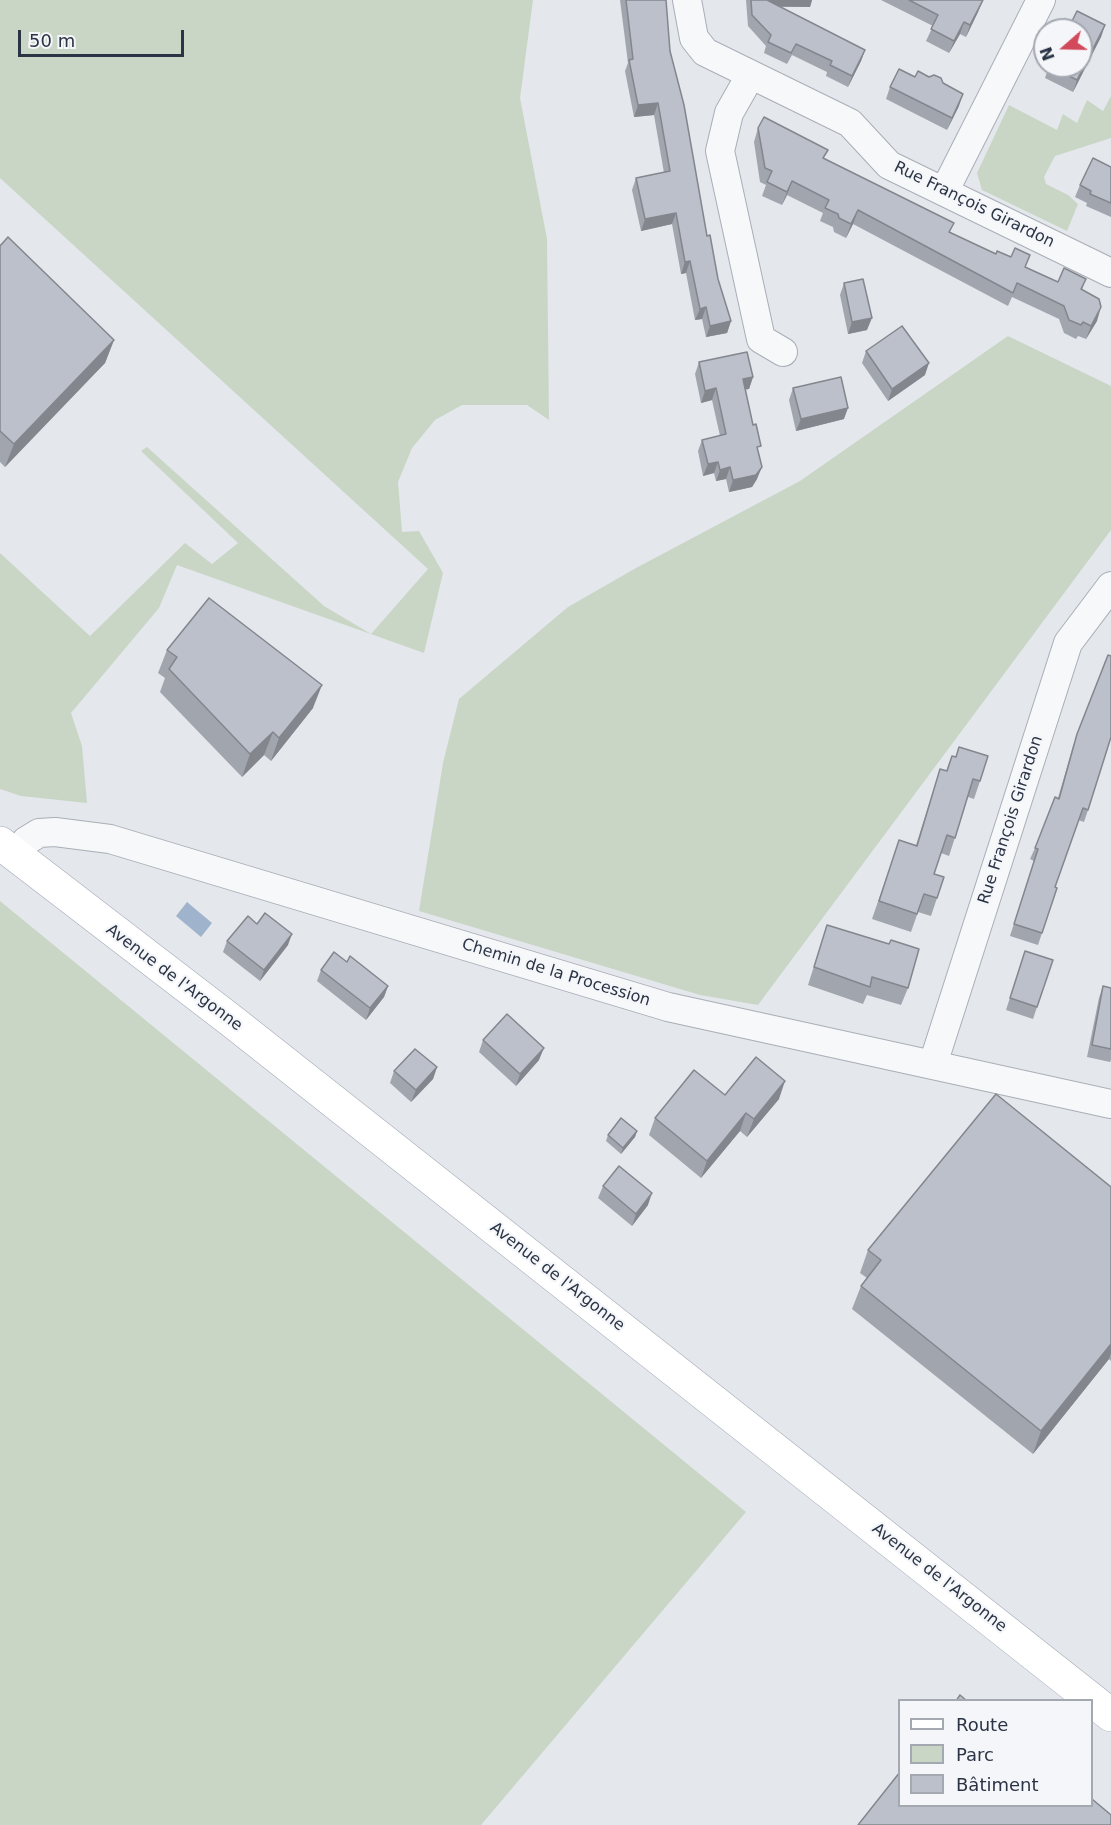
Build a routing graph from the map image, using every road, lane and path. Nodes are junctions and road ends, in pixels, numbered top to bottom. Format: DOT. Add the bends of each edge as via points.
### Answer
graph roads {
  1 [pos="687,0"];
  2 [pos="1040,0"];
  3 [pos="750,76"];
  4 [pos="945,190"];
  5 [pos="1111,273"];
  6 [pos="783,352"];
  7 [pos="1111,586"];
  8 [pos="7,849"];
  9 [pos="933,1064"];
  10 [pos="1111,1104"];
  11 [pos="1091,1699"];
  12 [pos="1093,1701"];
  13 [pos="1111,1715"];
  1 -- 3 [label="street, Rue François Girardon" via="694,38 705,52"];
  2 -- 4 [label="street"];
  3 -- 4 [label="street, Rue François Girardon" via="850,123 889,165"];
  3 -- 6 [label="street" via="729,113 720,151 761,339"];
  4 -- 5 [label="street, Rue François Girardon"];
  7 -- 9 [label="street, Rue François Girardon" via="1068,643"];
  8 -- 9 [label="street, Chemin de la Procession" via="39,833 110,839 669,1007"];
  8 -- 11 [label="main road, Avenue de l'Argonne" via="233,1022"];
  9 -- 10 [label="street, Chemin de la Procession"];
  12 -- 13 [label="main road, Avenue de l'Argonne"];
}
